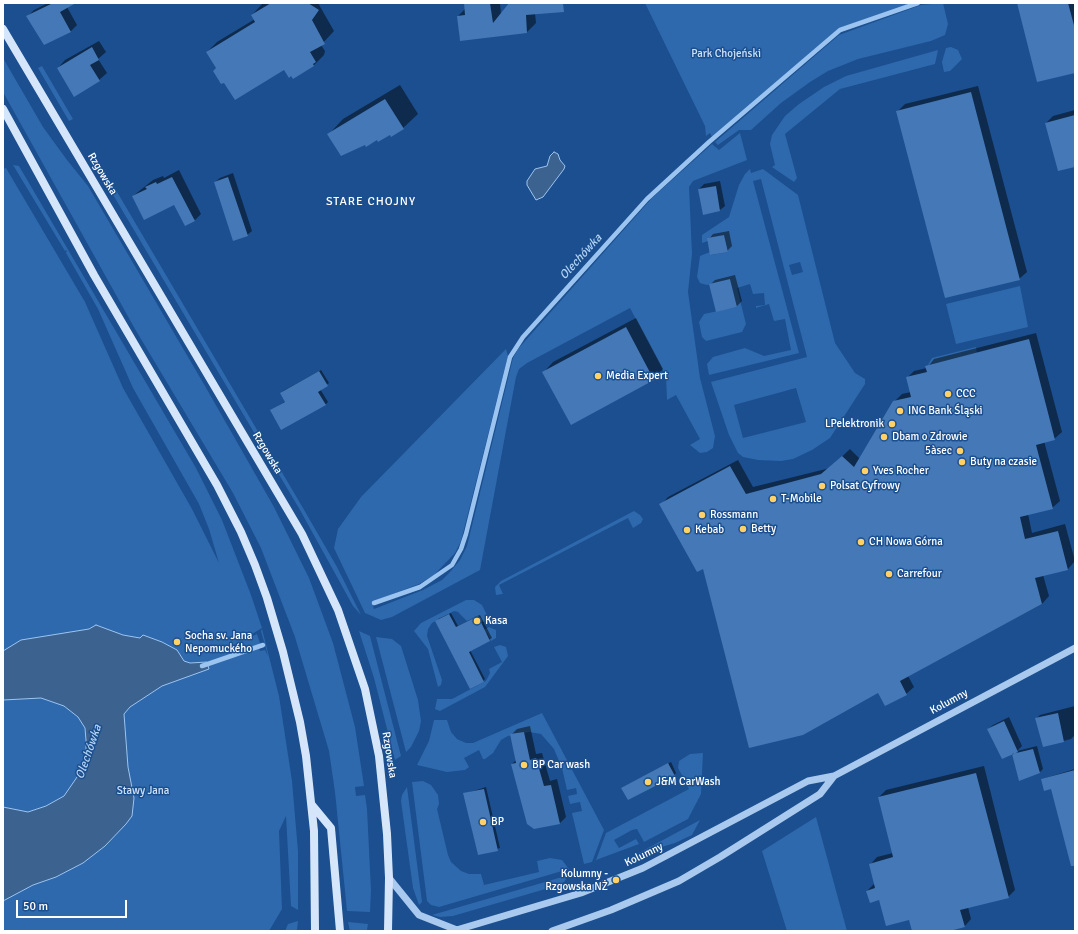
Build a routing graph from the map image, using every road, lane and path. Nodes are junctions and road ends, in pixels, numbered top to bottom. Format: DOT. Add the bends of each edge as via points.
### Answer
graph roads {
  1 [pos="3,29"];
  2 [pos="3,110"];
  3 [pos="1075,648"];
  4 [pos="834,776"];
  5 [pos="312,805"];
  6 [pos="389,878"];
  7 [pos="455,930"];
  8 [pos="315,931"];
  9 [pos="340,931"];
  10 [pos="388,931"];
  11 [pos="552,931"];
  1 -- 6 [label="main road, Rzgowska" via="315,558 347,634 371,715 385,807"];
  2 -- 5 [label="main road" via="94,275 217,485 241,532 267,598 283,652 300,722"];
  3 -- 4 [label="street, Kolumny"];
  4 -- 7 [label="street, Kolumny" via="808,781 662,860 616,880 547,904"];
  4 -- 11 [label="street, Kolumny" via="820,794 679,881 611,910"];
  5 -- 8 [label="main road"];
  5 -- 9 [label="main road" via="331,828"];
  6 -- 7 [label="street" via="419,915"];
  6 -- 10 [label="main road, Rzgowska"];
}
